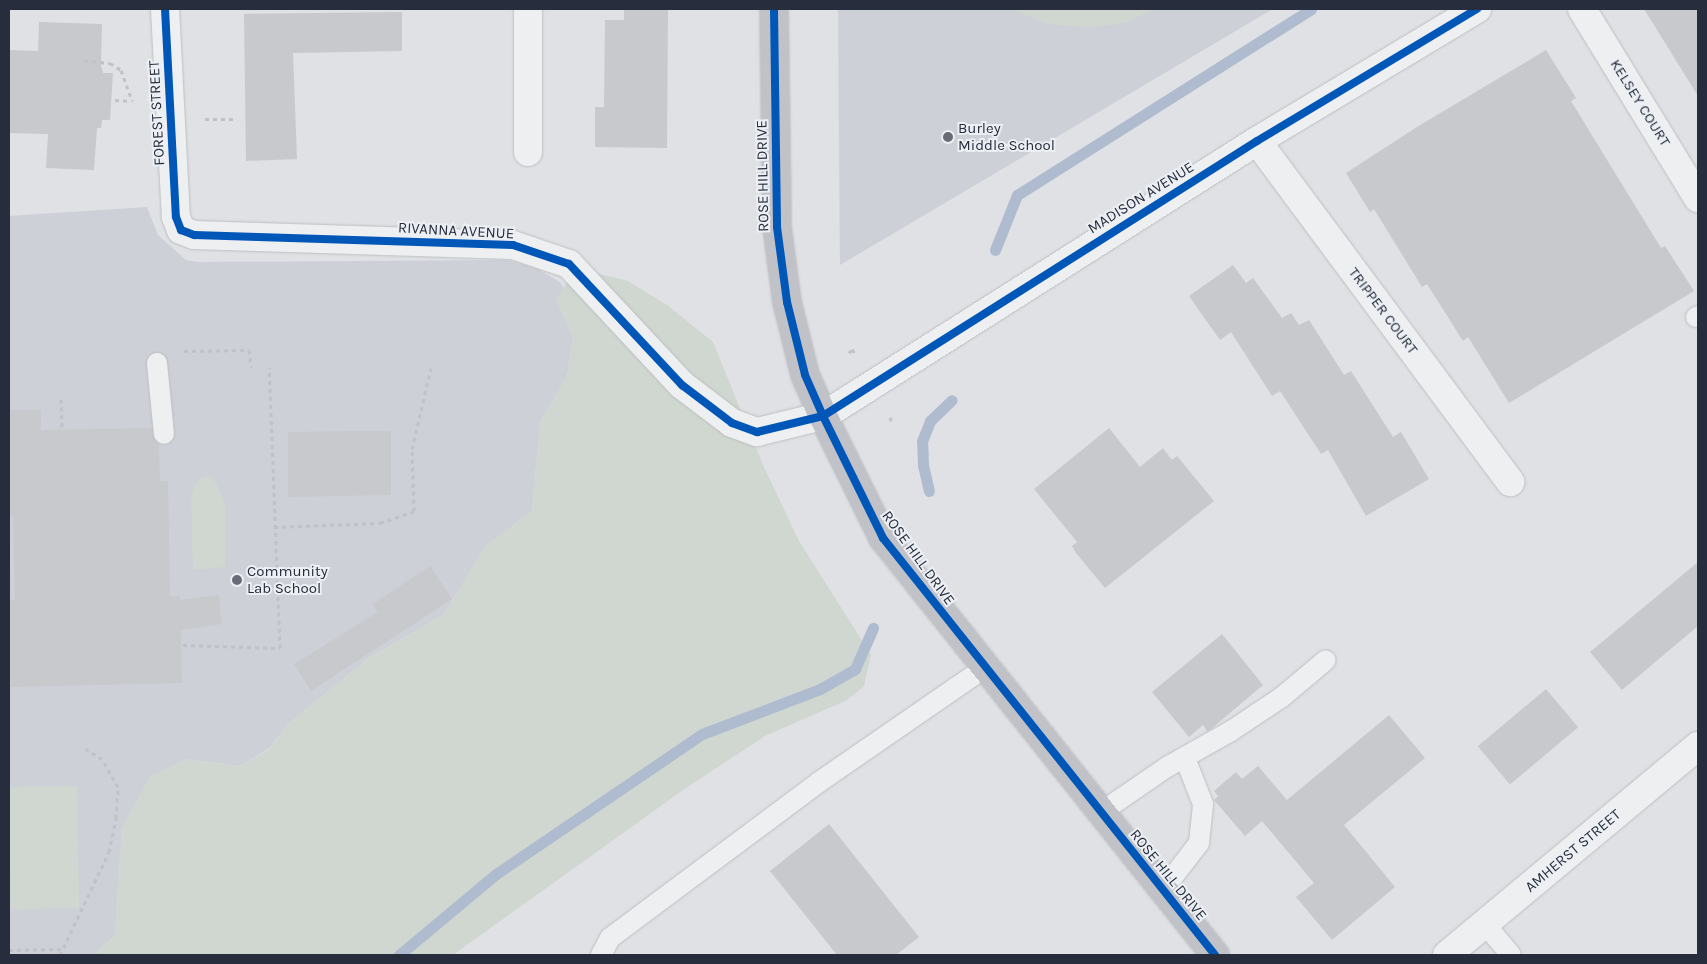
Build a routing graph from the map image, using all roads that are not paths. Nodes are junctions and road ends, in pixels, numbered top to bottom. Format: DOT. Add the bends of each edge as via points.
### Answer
graph roads {
  1 [pos="165,9"];
  2 [pos="528,9"];
  3 [pos="774,9"];
  4 [pos="1477,9"];
  5 [pos="1582,9"];
  6 [pos="1257,141"];
  7 [pos="528,152"];
  8 [pos="1698,198"];
  9 [pos="176,217"];
  10 [pos="157,363"];
  11 [pos="822,416"];
  12 [pos="164,434"];
  13 [pos="1510,482"];
  14 [pos="1326,660"];
  15 [pos="984,668"];
  16 [pos="1698,746"];
  17 [pos="1185,758"];
  18 [pos="1100,813"];
  19 [pos="1163,890"];
  20 [pos="1485,924"];
  21 [pos="601,955"];
  22 [pos="1215,955"];
  23 [pos="1447,955"];
  24 [pos="1511,955"];
  1 -- 9 [label="street, FOREST STREET"];
  2 -- 7 [label="street"];
  3 -- 11 [label="street, ROSE HILL DRIVE" via="777,228 787,302 806,375"];
  4 -- 6 [label="street, MADISON AVENUE"];
  5 -- 8 [label="street, KELSEY COURT"];
  6 -- 11 [label="street, MADISON AVENUE"];
  6 -- 13 [label="street, TRIPPER COURT"];
  9 -- 11 [label="street, RIVANNA AVENUE" via="181,230 194,235 513,245 569,264 682,385 732,423 757,432"];
  10 -- 12 [label="lane"];
  11 -- 15 [label="street, ROSE HILL DRIVE" via="883,538"];
  14 -- 17 [label="lane" via="1282,697"];
  15 -- 18 [label="street, ROSE HILL DRIVE"];
  15 -- 21 [label="lane" via="819,782 610,938"];
  16 -- 20 [label="street, AMHERST STREET"];
  17 -- 18 [label="lane"];
  17 -- 19 [label="lane" via="1203,804 1199,843"];
  18 -- 19 [label="street, ROSE HILL DRIVE"];
  19 -- 22 [label="street, ROSE HILL DRIVE"];
  20 -- 23 [label="street, AMHERST STREET"];
  20 -- 24 [label="lane"];
}
